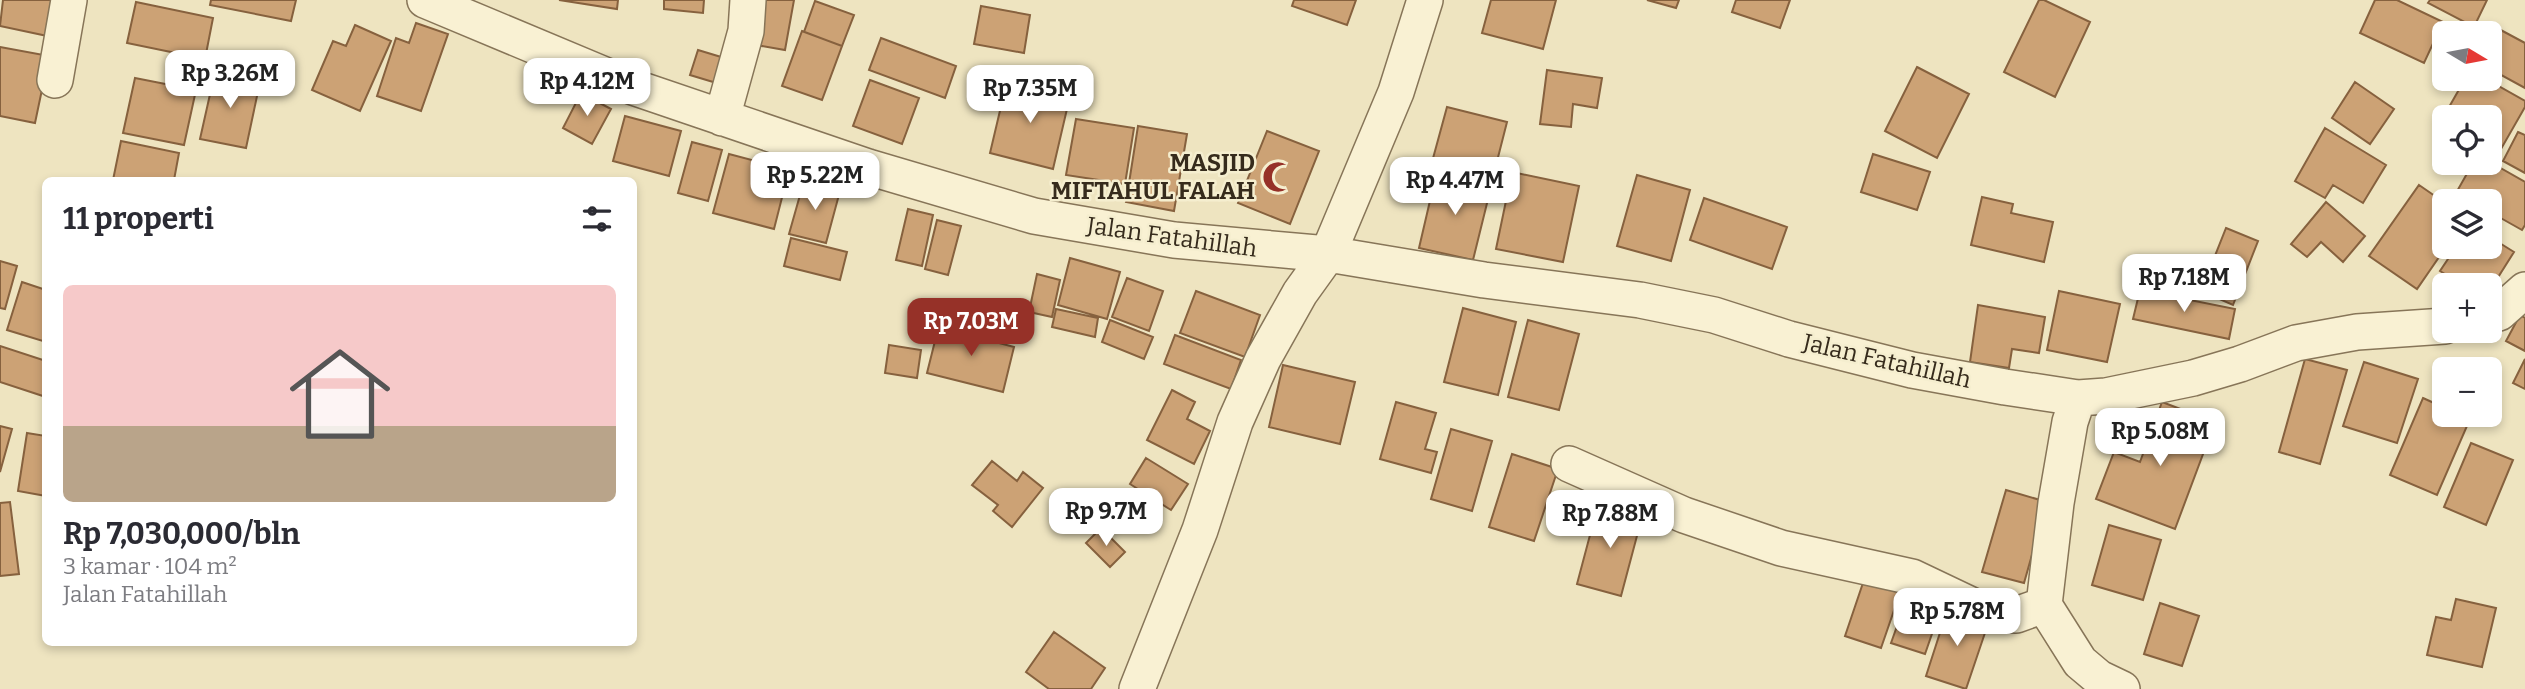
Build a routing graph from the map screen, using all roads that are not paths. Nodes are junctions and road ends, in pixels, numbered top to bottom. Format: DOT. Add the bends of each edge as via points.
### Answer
graph roads {
  1 [pos="69,0"];
  2 [pos="425,0"];
  3 [pos="748,0"];
  4 [pos="1425,0"];
  5 [pos="55,80"];
  6 [pos="722,118"];
  7 [pos="1328,254"];
  8 [pos="2525,290"];
  9 [pos="2502,310"];
  10 [pos="2432,327"];
  11 [pos="2078,398"];
  12 [pos="1569,464"];
  13 [pos="2044,605"];
  14 [pos="1137,689"];
  15 [pos="2122,689"];
  1 -- 5 [label="street"];
  2 -- 6 [label="street, Jalan Fatahillah" via="633,88"];
  3 -- 6 [label="street" via="746,31"];
  4 -- 7 [label="street" via="1396,92"];
  6 -- 7 [label="street, Jalan Fatahillah" via="1034,216 1174,240"];
  7 -- 11 [label="street, Jalan Fatahillah" via="1640,300 1714,315 1912,370"];
  7 -- 14 [label="street" via="1269,348 1235,422 1200,530"];
  8 -- 9 [label="street"];
  10 -- 11 [label="street, Jalan Fatahillah" via="2357,332 2296,343 2193,378"];
  11 -- 13 [label="street" via="2056,503"];
  12 -- 13 [label="street" via="1684,515 1782,548 1912,577 1997,614 2015,615"];
  13 -- 15 [label="street" via="2080,662"];
}
